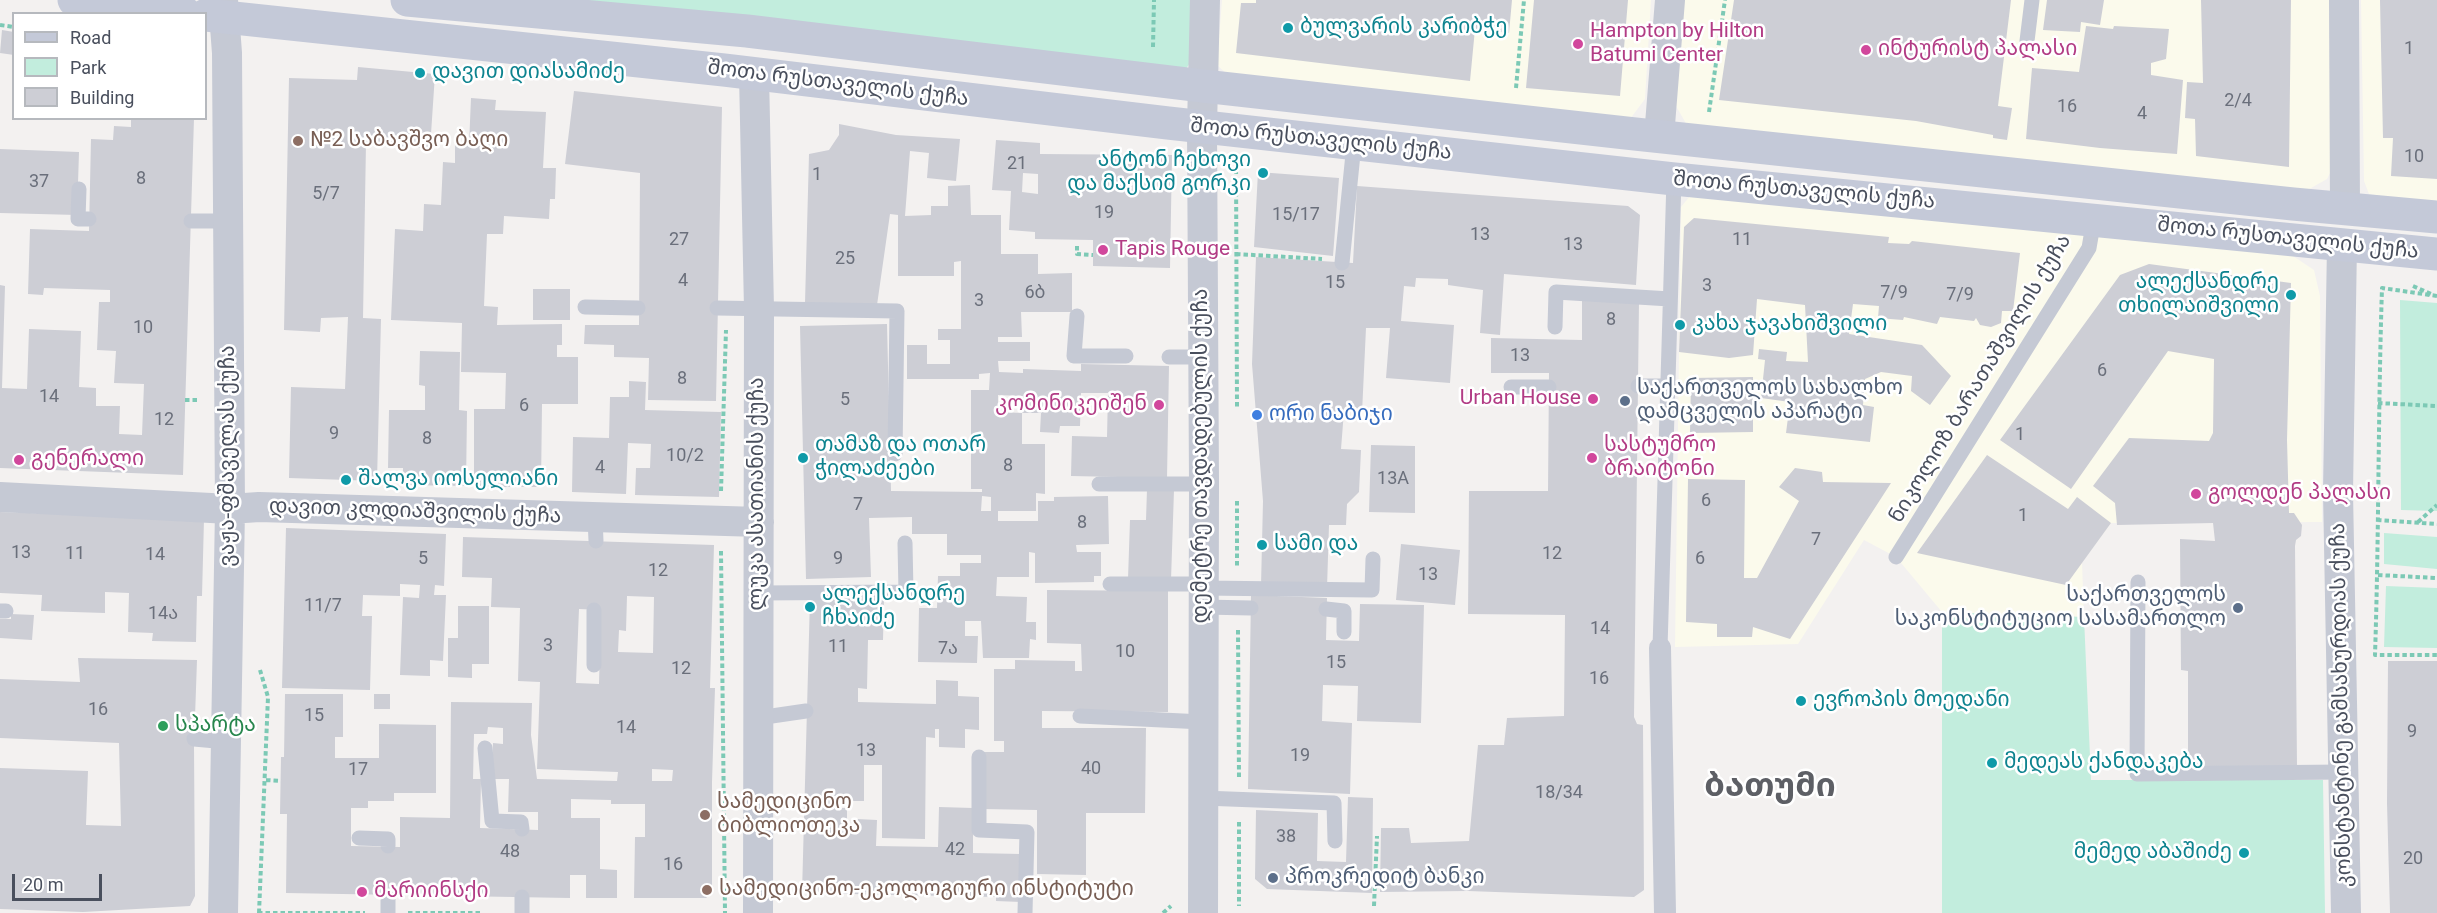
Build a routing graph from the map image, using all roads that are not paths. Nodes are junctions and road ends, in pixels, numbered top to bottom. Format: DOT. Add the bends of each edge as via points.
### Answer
graph roads {
  1 [pos="74,0"];
  2 [pos="407,0"];
  3 [pos="1205,0"];
  4 [pos="1670,0"];
  5 [pos="2032,0"];
  6 [pos="2344,0"];
  7 [pos="217,10"];
  8 [pos="170,12"];
  9 [pos="2027,41"];
  10 [pos="754,74"];
  11 [pos="1203,86"];
  12 [pos="1202,127"];
  13 [pos="1659,137"];
  14 [pos="1354,144"];
  15 [pos="1674,179"];
  16 [pos="79,189"];
  17 [pos="2345,209"];
  18 [pos="2437,217"];
  19 [pos="89,219"];
  20 [pos="2094,219"];
  21 [pos="191,221"];
  22 [pos="228,221"];
  23 [pos="2342,244"];
  24 [pos="2437,254"];
  25 [pos="1345,257"];
  26 [pos="1670,299"];
  27 [pos="585,307"];
  28 [pos="638,308"];
  29 [pos="722,309"];
  30 [pos="759,309"];
  31 [pos="1077,316"];
  32 [pos="1555,327"];
  33 [pos="1126,356"];
  34 [pos="1169,357"];
  35 [pos="1202,357"];
  36 [pos="1638,386"];
  37 [pos="1667,386"];
  38 [pos="1511,387"];
  39 [pos="1549,387"];
  40 [pos="895,454"];
  41 [pos="1099,484"];
  42 [pos="1204,484"];
  43 [pos="0,497"];
  44 [pos="230,508"];
  45 [pos="759,522"];
  46 [pos="905,543"];
  47 [pos="1896,557"];
  48 [pos="1372,559"];
  49 [pos="2138,582"];
  50 [pos="1110,584"];
  51 [pos="758,593"];
  52 [pos="1203,593"];
  53 [pos="1244,608"];
  54 [pos="1326,609"];
  55 [pos="594,610"];
  56 [pos="1344,632"];
  57 [pos="1660,648"];
  58 [pos="594,665"];
  59 [pos="806,711"];
  60 [pos="1080,716"];
  61 [pos="758,718"];
  62 [pos="1203,722"];
  63 [pos="194,739"];
  64 [pos="227,742"];
  65 [pos="485,748"];
  66 [pos="979,757"];
  67 [pos="2343,772"];
  68 [pos="1203,798"];
  69 [pos="522,829"];
  70 [pos="359,838"];
  71 [pos="1335,841"];
  72 [pos="388,846"];
  73 [pos="388,895"];
  74 [pos="522,897"];
  75 [pos="223,913"];
  76 [pos="388,913"];
  77 [pos="522,913"];
  78 [pos="758,913"];
  79 [pos="1025,913"];
  80 [pos="1203,913"];
  81 [pos="1665,913"];
  82 [pos="2346,913"];
  1 -- 8 [label="main road"];
  2 -- 11 [label="main road, შოთა რუსთაველის ქუჩა" via="747,31"];
  3 -- 11 [label="street, დემეტრე თავდადებულის ქუჩა"];
  4 -- 13 [label="street"];
  5 -- 9 [label="lane"];
  6 -- 17 [label="street"];
  7 -- 10 [label="main road, შოთა რუსთაველის ქუჩა"];
  7 -- 22 [label="street, ვაჟა-ფშაველას ქუჩა" via="227,53"];
  10 -- 12 [label="main road, შოთა რუსთაველის ქუჩა"];
  10 -- 30 [label="street, ლუკა ასათიანის ქუჩა"];
  11 -- 12 [label="street, დემეტრე თავდადებულის ქუჩა"];
  11 -- 13 [label="main road, შოთა რუსთაველის ქუჩა"];
  12 -- 14 [label="main road, შოთა რუსთაველის ქუჩა"];
  12 -- 35 [label="street, დემეტრე თავდადებულის ქუჩა"];
  13 -- 17 [label="main road, შოთა რუსთაველის ქუჩა"];
  14 -- 15 [label="main road, შოთა რუსთაველის ქუჩა"];
  14 -- 25 [label="lane"];
  15 -- 20 [label="main road, შოთა რუსთაველის ქუჩა"];
  15 -- 26 [label="lane"];
  16 -- 19 [label="lane" via="78,219"];
  17 -- 18 [label="main road, შოთა რუსთაველის ქუჩა"];
  20 -- 23 [label="main road, შოთა რუსთაველის ქუჩა"];
  20 -- 47 [label="lane, ნიკოლოზ ბარათაშვილის ქუჩა" via="2090,248"];
  21 -- 22 [label="lane"];
  22 -- 44 [label="street, ვაჟა-ფშაველას ქუჩა"];
  23 -- 24 [label="main road, შოთა რუსთაველის ქუჩა"];
  23 -- 67 [label="street, კონსტანტინე გამსახურდიას ქუჩა" via="2337,492"];
  26 -- 32 [label="lane" via="1556,292"];
  26 -- 37 [label="lane"];
  27 -- 28 [label="lane"];
  29 -- 30 [label="lane"];
  30 -- 40 [label="lane" via="897,311"];
  30 -- 45 [label="street, ლუკა ასათიანის ქუჩა"];
  31 -- 33 [label="lane" via="1074,356"];
  34 -- 35 [label="lane"];
  35 -- 42 [label="street, დემეტრე თავდადებულის ქუჩა"];
  36 -- 37 [label="lane"];
  37 -- 57 [label="lane"];
  38 -- 39 [label="lane"];
  41 -- 42 [label="lane"];
  42 -- 52 [label="street, დემეტრე თავდადებულის ქუჩა"];
  43 -- 44 [label="street, დავით კლდიაშვილის ქუჩა"];
  44 -- 45 [label="street, დავით კლდიაშვილის ქუჩა" via="595,530"];
  44 -- 64 [label="street, ვაჟა-ფშაველას ქუჩა"];
  45 -- 51 [label="street, ლუკა ასათიანის ქუჩა"];
  46 -- 51 [label="lane" via="906,592"];
  48 -- 52 [label="lane" via="1372,590 1237,589"];
  49 -- 67 [label="lane" via="2138,774"];
  50 -- 52 [label="lane"];
  51 -- 61 [label="street, ლუკა ასათიანის ქუჩა"];
  52 -- 53 [label="lane"];
  52 -- 62 [label="street, დემეტრე თავდადებულის ქუჩა"];
  54 -- 56 [label="lane" via="1344,611"];
  55 -- 58 [label="lane"];
  57 -- 81 [label="street"];
  59 -- 61 [label="lane"];
  60 -- 62 [label="lane"];
  61 -- 78 [label="street, ლუკა ასათიანის ქუჩა"];
  62 -- 68 [label="street, დემეტრე თავდადებულის ქუჩა"];
  63 -- 64 [label="lane"];
  64 -- 75 [label="street, ვაჟა-ფშაველას ქუჩა"];
  65 -- 69 [label="lane" via="492,821 521,822"];
  66 -- 79 [label="lane" via="979,830 1027,832"];
  67 -- 82 [label="street, კონსტანტინე გამსახურდიას ქუჩა"];
  68 -- 71 [label="lane" via="1334,803"];
  68 -- 80 [label="street, დემეტრე თავდადებულის ქუჩა"];
  70 -- 72 [label="lane" via="388,838"];
  73 -- 76 [label="lane"];
  74 -- 77 [label="lane"];
}
